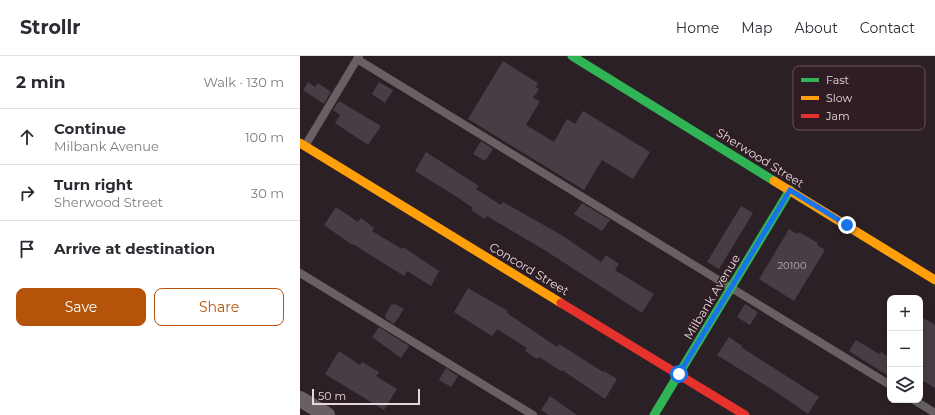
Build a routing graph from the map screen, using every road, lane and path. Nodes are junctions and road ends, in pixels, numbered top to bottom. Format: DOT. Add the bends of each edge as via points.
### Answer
graph roads {
  1 [pos="572,56"];
  2 [pos="358,57"];
  3 [pos="302,147"];
  4 [pos="790,190"];
  5 [pos="300,273"];
  6 [pos="935,280"];
  7 [pos="731,288"];
  8 [pos="679,374"];
  9 [pos="887,383"];
  10 [pos="300,398"];
  11 [pos="919,403"];
  12 [pos="935,413"];
  13 [pos="327,415"];
  14 [pos="533,415"];
  15 [pos="654,415"];
  16 [pos="745,415"];
  1 -- 4 [label="street, Sherwood Street"];
  2 -- 3 [label="lane"];
  2 -- 7 [label="lane"];
  3 -- 8 [label="street, Concord Street"];
  4 -- 6 [label="street, Sherwood Street"];
  4 -- 7 [label="street, Milbank Avenue"];
  5 -- 14 [label="lane"];
  7 -- 8 [label="street, Milbank Avenue"];
  7 -- 9 [label="lane"];
  8 -- 15 [label="street, Milbank Avenue"];
  8 -- 16 [label="street, Concord Street"];
  10 -- 13 [label="street"];
  11 -- 12 [label="lane"];
}
